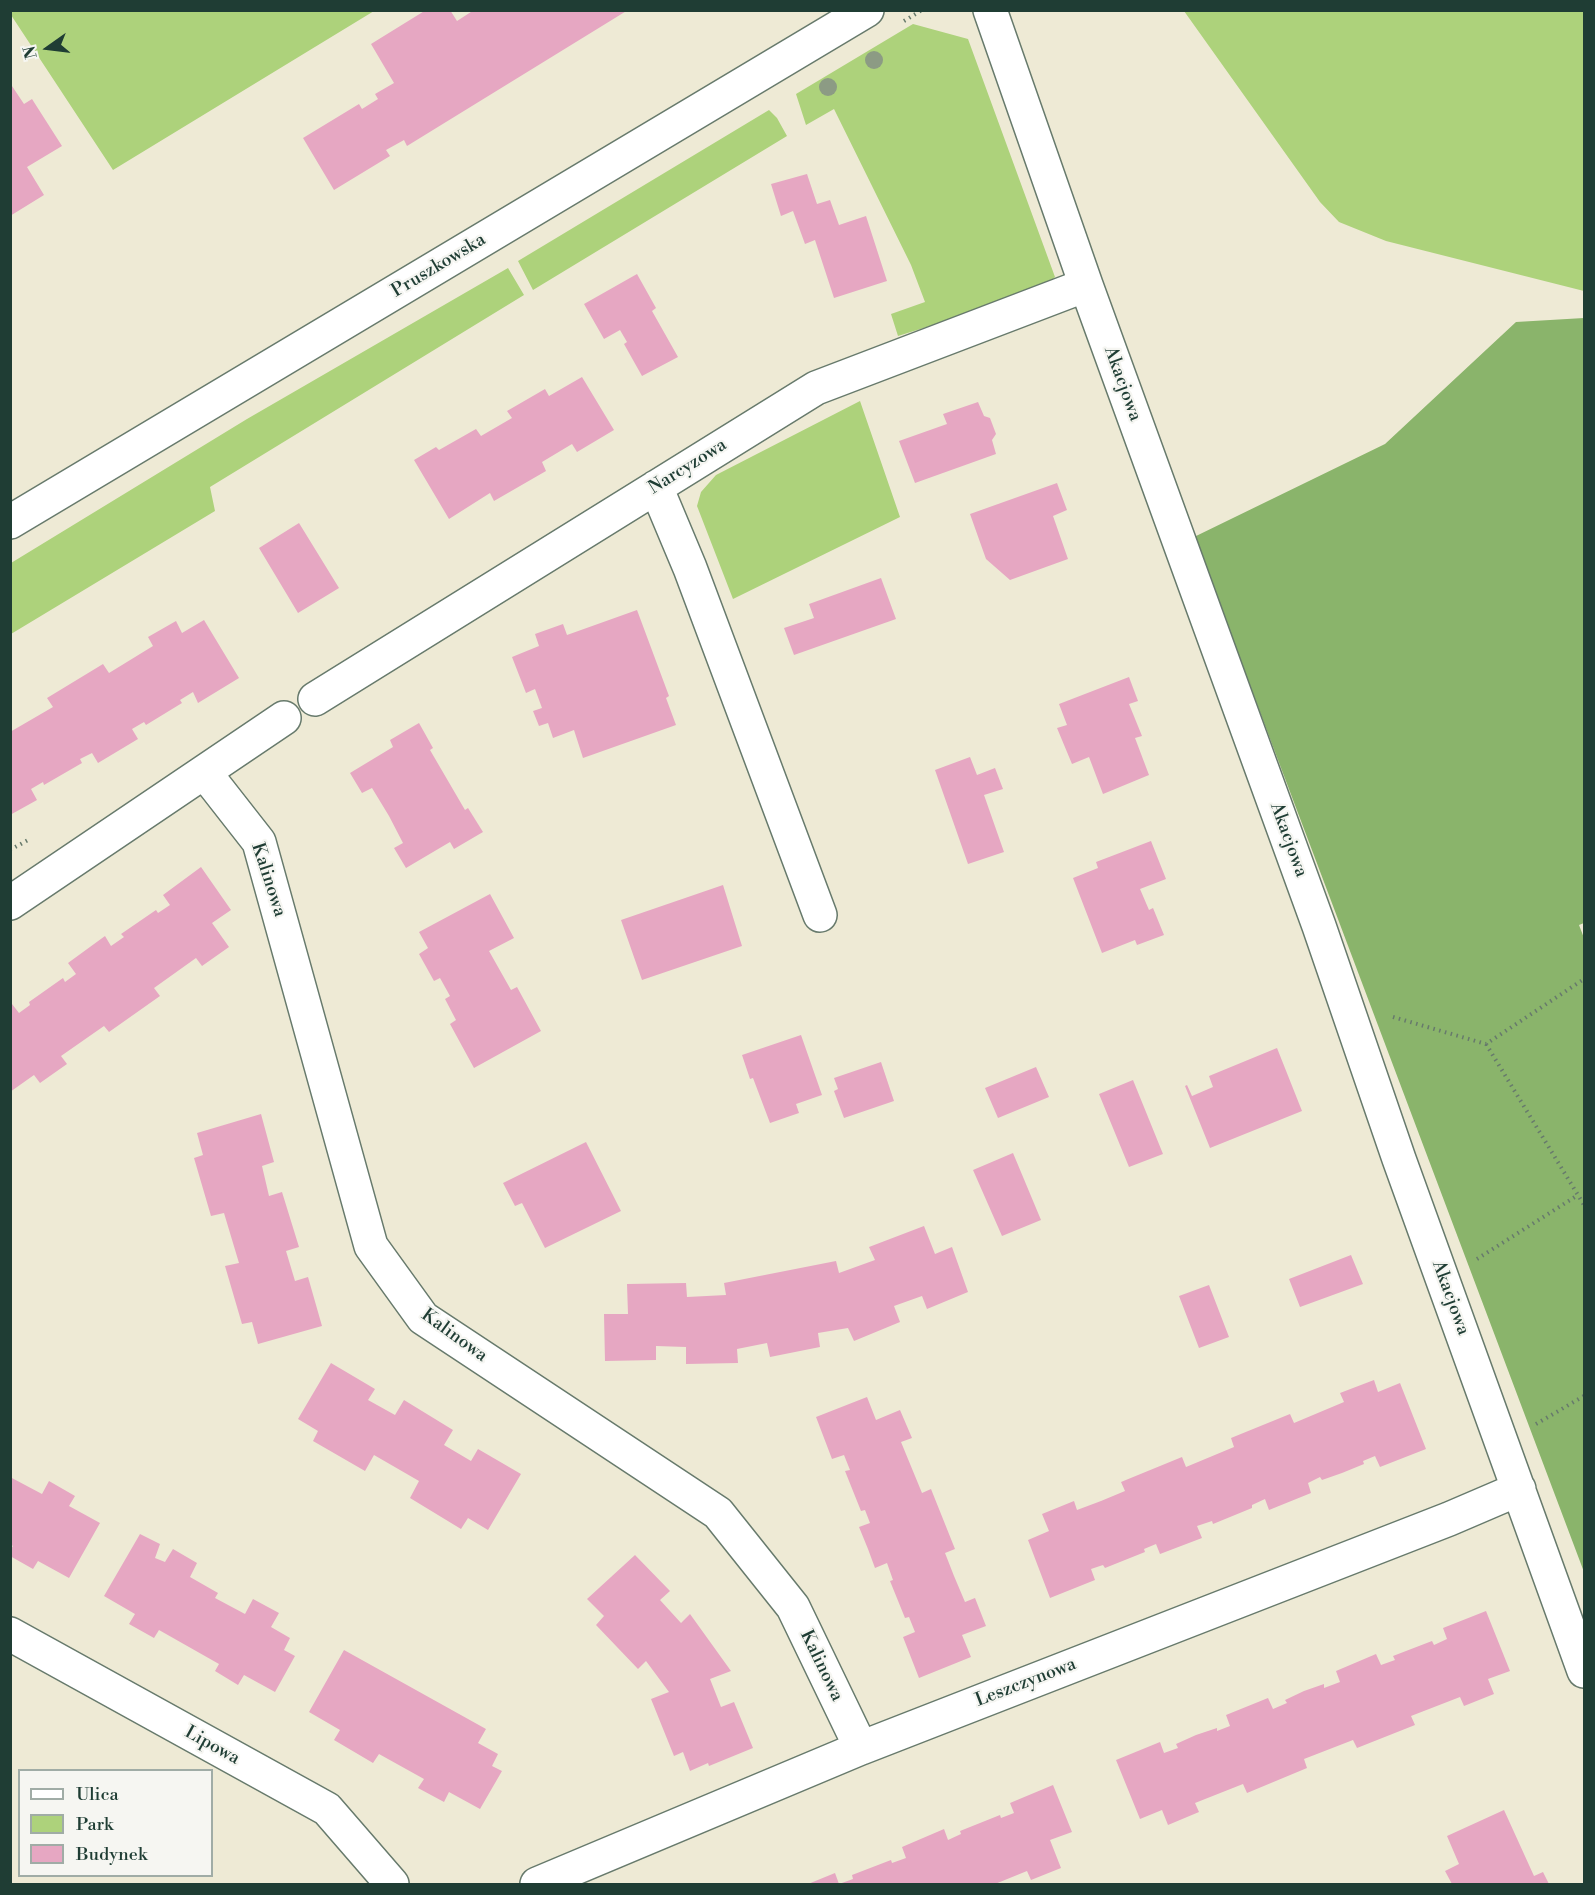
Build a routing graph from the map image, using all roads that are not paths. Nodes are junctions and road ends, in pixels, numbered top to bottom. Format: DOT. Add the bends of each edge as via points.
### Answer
graph roads {
  1 [pos="867,10"];
  2 [pos="990,10"];
  3 [pos="1086,285"];
  4 [pos="656,487"];
  5 [pos="10,522"];
  6 [pos="315,699"];
  7 [pos="284,718"];
  8 [pos="205,772"];
  9 [pos="10,903"];
  10 [pos="820,915"];
  11 [pos="1519,1490"];
  12 [pos="10,1634"];
  13 [pos="1584,1671"];
  14 [pos="861,1748"];
  15 [pos="392,1884"];
  16 [pos="537,1884"];
  1 -- 5 [label="street, Pruszkowska"];
  2 -- 3 [label="street, Akacjowa"];
  3 -- 4 [label="street, Narcyzowa" via="816,388"];
  3 -- 11 [label="street, Akacjowa"];
  4 -- 6 [label="street, Narcyzowa"];
  4 -- 10 [label="street"];
  7 -- 8 [label="street"];
  8 -- 9 [label="street"];
  8 -- 14 [label="street, Kalinowa" via="259,842 371,1246 423,1318 717,1514 793,1607"];
  11 -- 13 [label="street, Akacjowa"];
  11 -- 14 [label="street, Leszczynowa"];
  12 -- 15 [label="street, Lipowa" via="327,1809"];
  14 -- 16 [label="street, Leszczynowa"];
}
